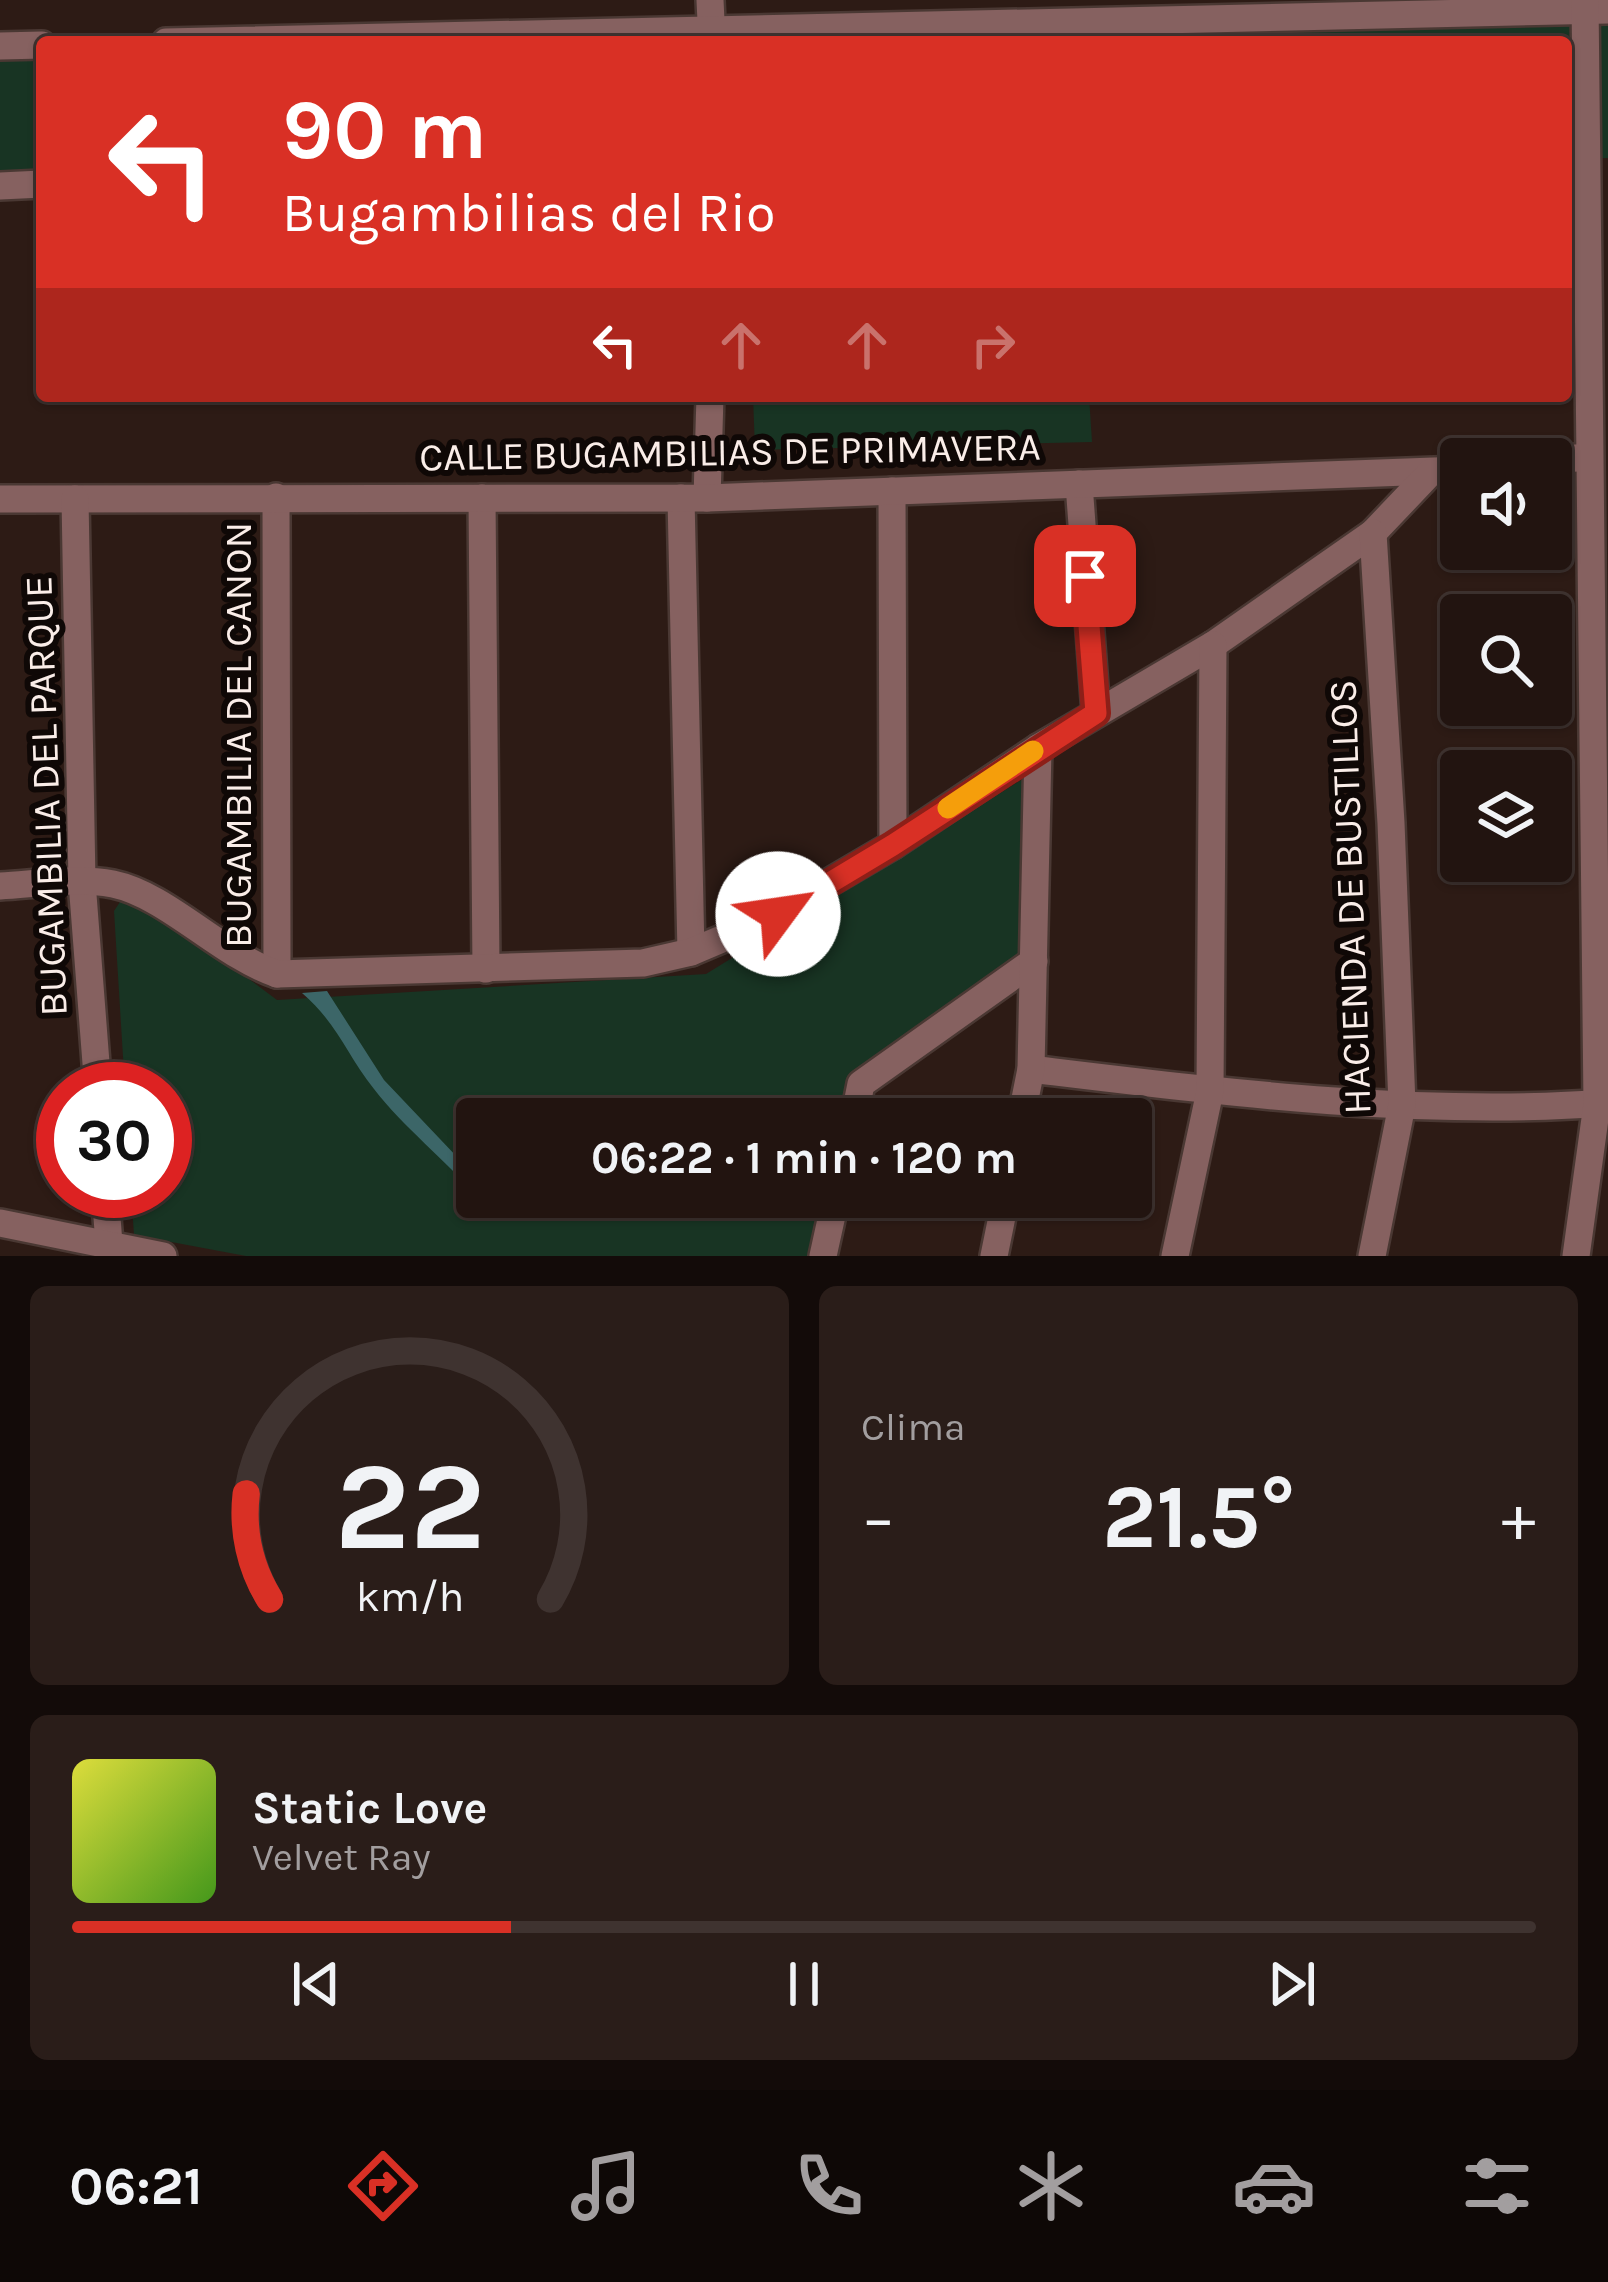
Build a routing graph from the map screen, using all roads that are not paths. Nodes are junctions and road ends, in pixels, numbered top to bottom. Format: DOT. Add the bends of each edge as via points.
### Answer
graph roads {
  1 [pos="710,0"];
  2 [pos="1593,7"];
  3 [pos="712,36"];
  4 [pos="36,45"];
  5 [pos="0,46"];
  6 [pos="1588,159"];
  7 [pos="36,184"];
  8 [pos="0,186"];
  9 [pos="709,402"];
  10 [pos="1598,411"];
  11 [pos="1589,458"];
  12 [pos="1572,459"];
  13 [pos="1440,472"];
  14 [pos="1430,473"];
  15 [pos="1079,484"];
  16 [pos="892,491"];
  17 [pos="276,497"];
  18 [pos="482,498"];
  19 [pos="694,498"];
  20 [pos="0,499"];
  21 [pos="76,500"];
  22 [pos="1372,533"];
  23 [pos="1213,645"];
  24 [pos="1096,713"];
  25 [pos="1038,748"];
  26 [pos="893,845"];
  27 [pos="82,882"];
  28 [pos="0,886"];
  29 [pos="691,952"];
  30 [pos="1034,962"];
  31 [pos="486,969"];
  32 [pos="277,974"];
  33 [pos="96,1062"];
  34 [pos="1031,1070"];
  35 [pos="1210,1091"];
  36 [pos="858,1098"];
  37 [pos="1025,1098"];
  38 [pos="1602,1103"];
  39 [pos="1402,1105"];
  40 [pos="108,1218"];
  41 [pos="831,1218"];
  42 [pos="1002,1218"];
  43 [pos="0,1223"];
  44 [pos="110,1244"];
  45 [pos="163,1256"];
  46 [pos="823,1256"];
  47 [pos="994,1256"];
  48 [pos="1175,1256"];
  49 [pos="1372,1256"];
  50 [pos="1576,1256"];
  1 -- 3 [label="street"];
  2 -- 3 [label="street"];
  2 -- 6 [label="street"];
  4 -- 5 [label="street"];
  6 -- 10 [label="street"];
  7 -- 8 [label="street"];
  9 -- 19 [label="street"];
  10 -- 11 [label="street"];
  11 -- 12 [label="street"];
  11 -- 38 [label="street"];
  13 -- 14 [label="street, CALLE BUGAMBILIAS DE PRIMAVERA"];
  14 -- 15 [label="street, CALLE BUGAMBILIAS DE PRIMAVERA"];
  14 -- 22 [label="street"];
  15 -- 16 [label="street, CALLE BUGAMBILIAS DE PRIMAVERA"];
  15 -- 24 [label="street"];
  16 -- 19 [label="street, CALLE BUGAMBILIAS DE PRIMAVERA"];
  16 -- 26 [label="street"];
  17 -- 18 [label="street, CALLE BUGAMBILIAS DE PRIMAVERA"];
  17 -- 21 [label="street, CALLE BUGAMBILIAS DE PRIMAVERA"];
  17 -- 32 [label="street, BUGAMBILIA DEL CANON"];
  18 -- 19 [label="street, CALLE BUGAMBILIAS DE PRIMAVERA"];
  18 -- 31 [label="street"];
  19 -- 29 [label="street"];
  20 -- 21 [label="street, CALLE BUGAMBILIAS DE PRIMAVERA"];
  21 -- 27 [label="street, BUGAMBILIA DEL PARQUE"];
  22 -- 23 [label="street"];
  22 -- 39 [label="street, HACIENDA DE BUSTILLOS"];
  23 -- 24 [label="street"];
  23 -- 35 [label="street"];
  24 -- 25 [label="street"];
  25 -- 26 [label="street"];
  25 -- 30 [label="street"];
  26 -- 29 [label="street" via="778,914"];
  27 -- 28 [label="street"];
  27 -- 32 [label="street" via="132,891"];
  27 -- 33 [label="street, BUGAMBILIA DEL PARQUE"];
  29 -- 31 [label="street" via="643,963"];
  30 -- 34 [label="street"];
  30 -- 36 [label="street" via="861,1084"];
  31 -- 32 [label="street"];
  34 -- 35 [label="street"];
  34 -- 37 [label="street"];
  35 -- 39 [label="street"];
  35 -- 48 [label="street"];
  38 -- 39 [label="street"];
  38 -- 50 [label="street"];
  39 -- 49 [label="street, HACIENDA DE BUSTILLOS"];
  40 -- 44 [label="street"];
  41 -- 46 [label="street"];
  42 -- 47 [label="street"];
  43 -- 44 [label="street"];
  44 -- 45 [label="street"];
}
